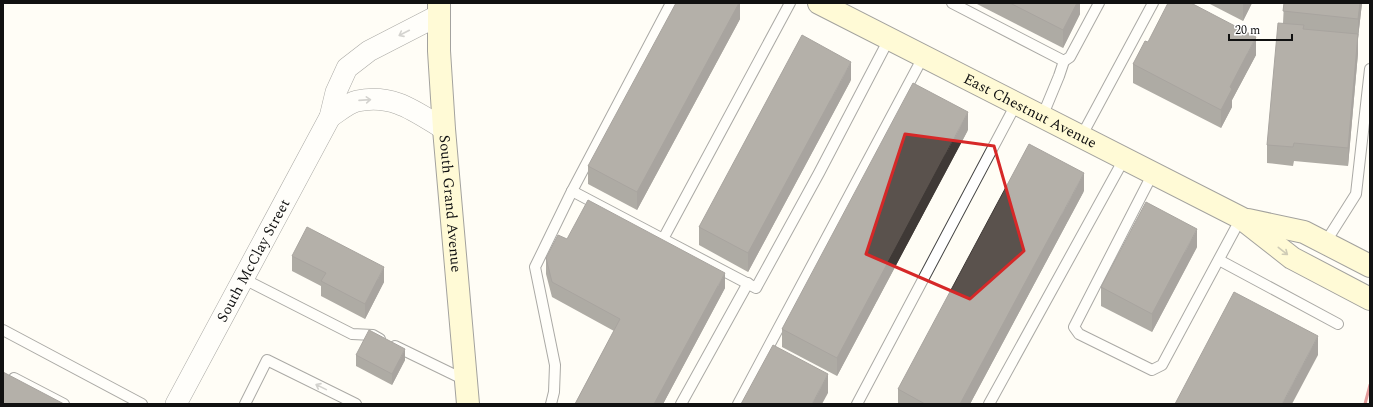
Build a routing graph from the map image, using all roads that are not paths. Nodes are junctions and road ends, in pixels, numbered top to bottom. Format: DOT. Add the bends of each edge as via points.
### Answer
graph roads {
  1 [pos="672,3"];
  2 [pos="790,3"];
  3 [pos="819,3"];
  4 [pos="952,3"];
  5 [pos="1099,3"];
  6 [pos="1153,3"];
  7 [pos="439,9"];
  8 [pos="889,39"];
  9 [pos="923,57"];
  10 [pos="1064,61"];
  11 [pos="1370,70"];
  12 [pos="1016,104"];
  13 [pos="330,117"];
  14 [pos="1042,117"];
  15 [pos="444,129"];
  16 [pos="1081,137"];
  17 [pos="1124,159"];
  18 [pos="1153,174"];
  19 [pos="572,191"];
  20 [pos="1241,218"];
  21 [pos="663,239"];
  22 [pos="1325,243"];
  23 [pos="1219,260"];
  24 [pos="1370,266"];
  25 [pos="242,278"];
  26 [pos="748,283"];
  27 [pos="1370,299"];
  28 [pos="1338,324"];
  29 [pos="3,330"];
  30 [pos="14,378"];
  31 [pos="465,380"];
  32 [pos="64,404"];
  33 [pos="142,404"];
  34 [pos="176,404"];
  35 [pos="245,404"];
  36 [pos="356,404"];
  37 [pos="468,404"];
  38 [pos="550,404"];
  39 [pos="681,404"];
  40 [pos="738,404"];
  41 [pos="857,404"];
  42 [pos="989,404"];
  1 -- 19 [label="lane"];
  2 -- 21 [label="lane"];
  3 -- 8 [label="street, East Chestnut Avenue"];
  4 -- 10 [label="lane"];
  5 -- 10 [label="lane" via="1070,57"];
  6 -- 16 [label="lane"];
  7 -- 13 [label="street, South McClay Street, one-way" via="369,51 347,68 336,92"];
  7 -- 15 [label="street, South Grand Avenue"];
  8 -- 9 [label="street, East Chestnut Avenue"];
  8 -- 26 [label="lane" via="756,288"];
  9 -- 12 [label="street, East Chestnut Avenue"];
  9 -- 40 [label="lane"];
  10 -- 14 [label="lane"];
  11 -- 22 [label="lane" via="1356,194"];
  12 -- 14 [label="street, East Chestnut Avenue"];
  12 -- 41 [label="lane"];
  13 -- 15 [label="street, South McClay Street, one-way" via="356,101 382,99 408,106"];
  13 -- 25 [label="street, South McClay Street"];
  14 -- 16 [label="street, East Chestnut Avenue"];
  15 -- 31 [label="street, South Grand Avenue"];
  16 -- 17 [label="street, East Chestnut Avenue"];
  17 -- 18 [label="street, East Chestnut Avenue"];
  17 -- 42 [label="lane"];
  18 -- 20 [label="street, East Chestnut Avenue"];
  18 -- 23 [label="lane" via="1074,327 1079,334 1152,370 1162,365"];
  19 -- 21 [label="lane"];
  19 -- 38 [label="lane" via="535,267 555,365 554,392"];
  20 -- 22 [label="street, East Chestnut Avenue" via="1304,232"];
  20 -- 23 [label="lane"];
  20 -- 27 [label="street, East Chestnut Avenue, one-way" via="1292,258"];
  21 -- 26 [label="lane"];
  22 -- 24 [label="street, East Chestnut Avenue"];
  23 -- 28 [label="lane"];
  25 -- 31 [label="lane" via="352,334 373,335"];
  25 -- 34 [label="street, South McClay Street"];
  26 -- 39 [label="lane"];
  29 -- 33 [label="lane"];
  30 -- 32 [label="lane"];
  31 -- 37 [label="street, South Grand Avenue"];
  36 -- 35 [label="lane, one-way" via="267,360"];
}
